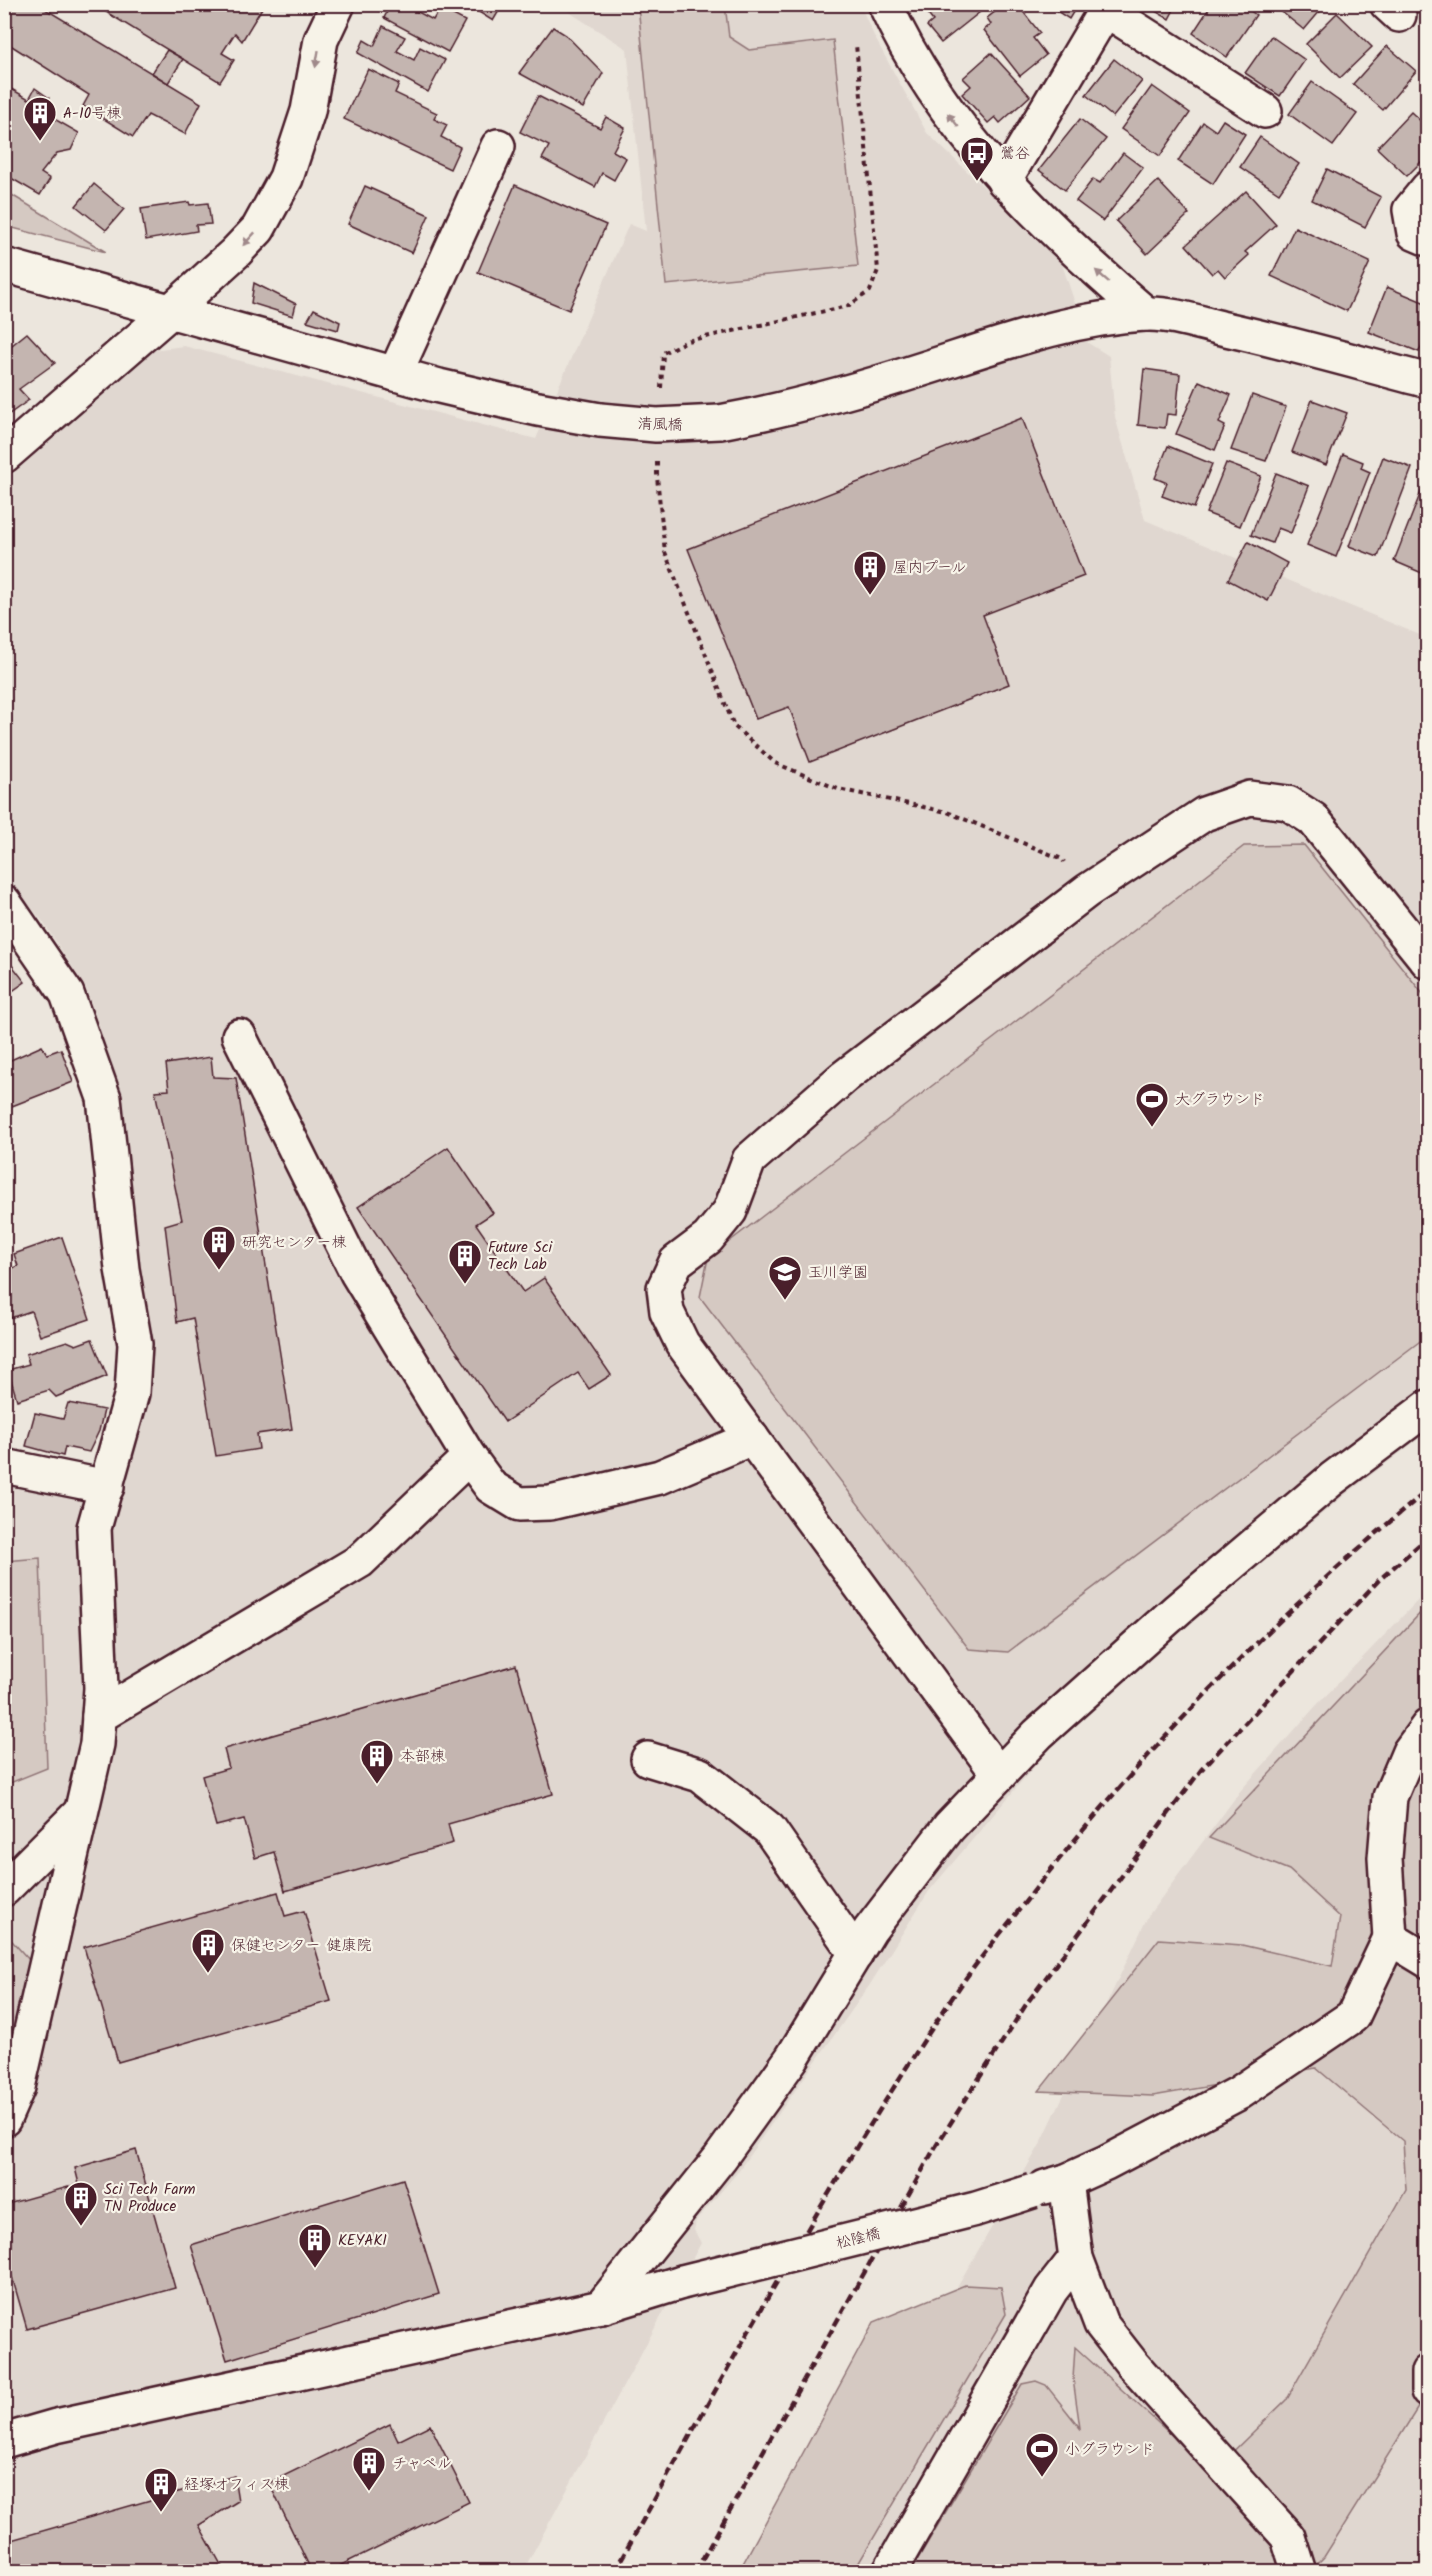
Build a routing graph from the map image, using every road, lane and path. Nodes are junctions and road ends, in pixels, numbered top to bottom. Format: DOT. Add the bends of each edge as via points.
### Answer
graph roads {
  1 [pos="338,4"];
  2 [pos="885,4"];
  3 [pos="1107,7"];
  4 [pos="856,45"];
  5 [pos="1265,111"];
  6 [pos="498,146"];
  7 [pos="1004,181"];
  8 [pos="1428,188"];
  9 [pos="1428,239"];
  10 [pos="4,265"];
  11 [pos="171,310"];
  12 [pos="1146,314"];
  13 [pos="395,374"];
  14 [pos="1428,381"];
  15 [pos="660,398"];
  16 [pos="6,452"];
  17 [pos="658,454"];
  18 [pos="1087,891"];
  19 [pos="4,902"];
  20 [pos="1428,962"];
  21 [pos="239,1036"];
  22 [pos="1428,1407"];
  23 [pos="752,1438"];
  24 [pos="469,1456"];
  25 [pos="4,1466"];
  26 [pos="106,1487"];
  27 [pos="99,1716"];
  28 [pos="1428,1726"];
  29 [pos="648,1760"];
  30 [pos="999,1775"];
  31 [pos="81,1813"];
  32 [pos="4,1889"];
  33 [pos="1390,1938"];
  34 [pos="856,1954"];
  35 [pos="1428,1961"];
  36 [pos="4,2119"];
  37 [pos="1066,2181"];
  38 [pos="1076,2258"];
  39 [pos="601,2307"];
  40 [pos="1428,2372"];
  41 [pos="1428,2391"];
  42 [pos="4,2441"];
  43 [pos="889,2571"];
  44 [pos="1299,2571"];
  1 -- 11 [label="street, one-way" via="321,40 308,111 286,178 258,229"];
  7 -- 2 [label="street, one-way" via="948,114"];
  3 -- 5 [label="street"];
  3 -- 7 [label="street"];
  4 -- 15 [label="path" via="878,270 870,291 848,306 687,341 663,353"];
  6 -- 13 [label="street"];
  12 -- 7 [label="street, one-way" via="1083,260"];
  8 -- 9 [label="street" via="1410,210 1414,233"];
  10 -- 11 [label="street, 清風橋"];
  11 -- 13 [label="street, 清風橋"];
  11 -- 16 [label="street"];
  12 -- 13 [label="street, 清風橋, bridge" via="1081,321 825,398 720,422 656,425 600,420"];
  12 -- 14 [label="street, 清風橋" via="1244,333"];
  17 -- 18 [label="path" via="665,552 734,726 776,763 838,789 947,812 1062,859"];
  18 -- 20 [label="street" via="1204,814 1250,798 1288,803 1313,819"];
  18 -- 23 [label="street" via="844,1077 749,1160 730,1211 708,1238 676,1262 664,1288 667,1312 682,1343"];
  19 -- 26 [label="street" via="67,994 104,1098 122,1269 135,1344 132,1393"];
  21 -- 24 [label="street" via="357,1273"];
  22 -- 30 [label="street" via="1332,1479 1178,1609 1038,1734"];
  23 -- 24 [label="street" via="660,1477 550,1503 519,1504 491,1487"];
  23 -- 30 [label="street"];
  24 -- 27 [label="street" via="360,1561"];
  25 -- 26 [label="street"];
  26 -- 27 [label="street" via="94,1528"];
  27 -- 31 [label="street" via="97,1744"];
  28 -- 33 [label="street" via="1409,1752 1390,1797 1385,1858"];
  29 -- 34 [label="street" via="700,1775 769,1829"];
  30 -- 34 [label="street" via="949,1827"];
  31 -- 32 [label="street"];
  31 -- 36 [label="street" via="18,2087"];
  33 -- 35 [label="street"];
  33 -- 37 [label="street, 松陰橋" via="1353,2016 1239,2093"];
  34 -- 39 [label="street" via="792,2058 720,2158"];
  37 -- 38 [label="street"];
  37 -- 39 [label="street, 松陰橋, bridge" via="976,2209 682,2282"];
  38 -- 43 [label="street" via="1051,2290"];
  38 -- 44 [label="street" via="1101,2324 1133,2365 1288,2537"];
  39 -- 42 [label="street, 松陰橋"];
  40 -- 41 [label="street"];
}
